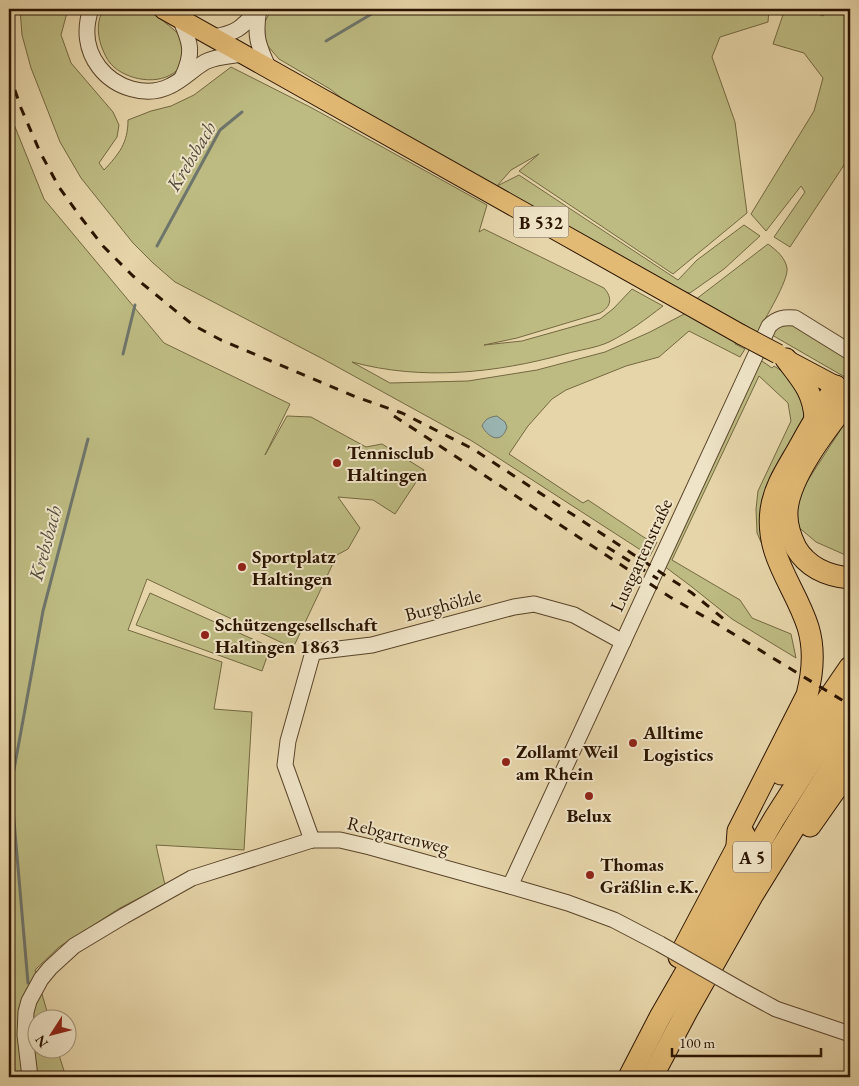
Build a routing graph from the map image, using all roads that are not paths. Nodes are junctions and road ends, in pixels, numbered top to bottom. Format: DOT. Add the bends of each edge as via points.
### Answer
graph roads {
  1 [pos="91,9"];
  2 [pos="163,9"];
  3 [pos="259,9"];
  4 [pos="180,19"];
  5 [pos="213,37"];
  6 [pos="242,54"];
  7 [pos="269,69"];
  8 [pos="182,78"];
  9 [pos="850,352"];
  10 [pos="782,356"];
  11 [pos="845,393"];
  12 [pos="815,418"];
  13 [pos="850,578"];
  14 [pos="623,642"];
  15 [pos="850,667"];
  16 [pos="850,700"];
  17 [pos="850,737"];
  18 [pos="850,769"];
  19 [pos="312,840"];
  20 [pos="737,846"];
  21 [pos="772,862"];
  22 [pos="510,886"];
  23 [pos="660,1017"];
  24 [pos="850,1034"];
  25 [pos="30,1077"];
  26 [pos="629,1077"];
  27 [pos="652,1077"];
  1 -- 8 [label="street" via="87,26 88,47 96,64 116,83 140,91 152,91 170,86"];
  2 -- 4 [label="main road, B 532"];
  3 -- 5 [label="street" via="238,30"];
  3 -- 7 [label="street" via="256,34"];
  4 -- 5 [label="main road, B 532"];
  4 -- 8 [label="street" via="190,46 190,57"];
  5 -- 6 [label="main road, B 532"];
  6 -- 7 [label="main road, B 532"];
  6 -- 8 [label="street" via="213,59"];
  7 -- 10 [label="main road, B 532, bridge"];
  9 -- 14 [label="street, Lustgartenstraße" via="795,318 776,319 769,326"];
  10 -- 11 [label="main road, B 532"];
  10 -- 12 [label="highway" via="810,394"];
  11 -- 12 [label="highway"];
  11 -- 13 [label="highway" via="794,485 787,516 789,533 806,560 824,572"];
  12 -- 20 [label="highway" via="778,485 771,510 775,556 808,628 813,652 812,675 807,695 738,830"];
  14 -- 19 [label="street, Burghölzle" via="574,615 534,604 372,645 313,652 288,742 285,765"];
  14 -- 22 [label="street, Lustgartenstraße"];
  15 -- 20 [label="highway"];
  16 -- 23 [label="highway, A 5" via="774,818"];
  17 -- 21 [label="highway, A 5"];
  18 -- 21 [label="highway" via="799,842"];
  19 -- 22 [label="street, Rebgartenweg" via="340,840"];
  19 -- 25 [label="street, Rebgartenweg" via="192,878 74,946 41,979 30,999 25,1035"];
  20 -- 23 [label="highway" via="667,981"];
  21 -- 27 [label="highway, A 5"];
  22 -- 24 [label="street, Rebgartenweg, bridge" via="614,920 776,1009"];
  23 -- 26 [label="highway, A 5"];
}
